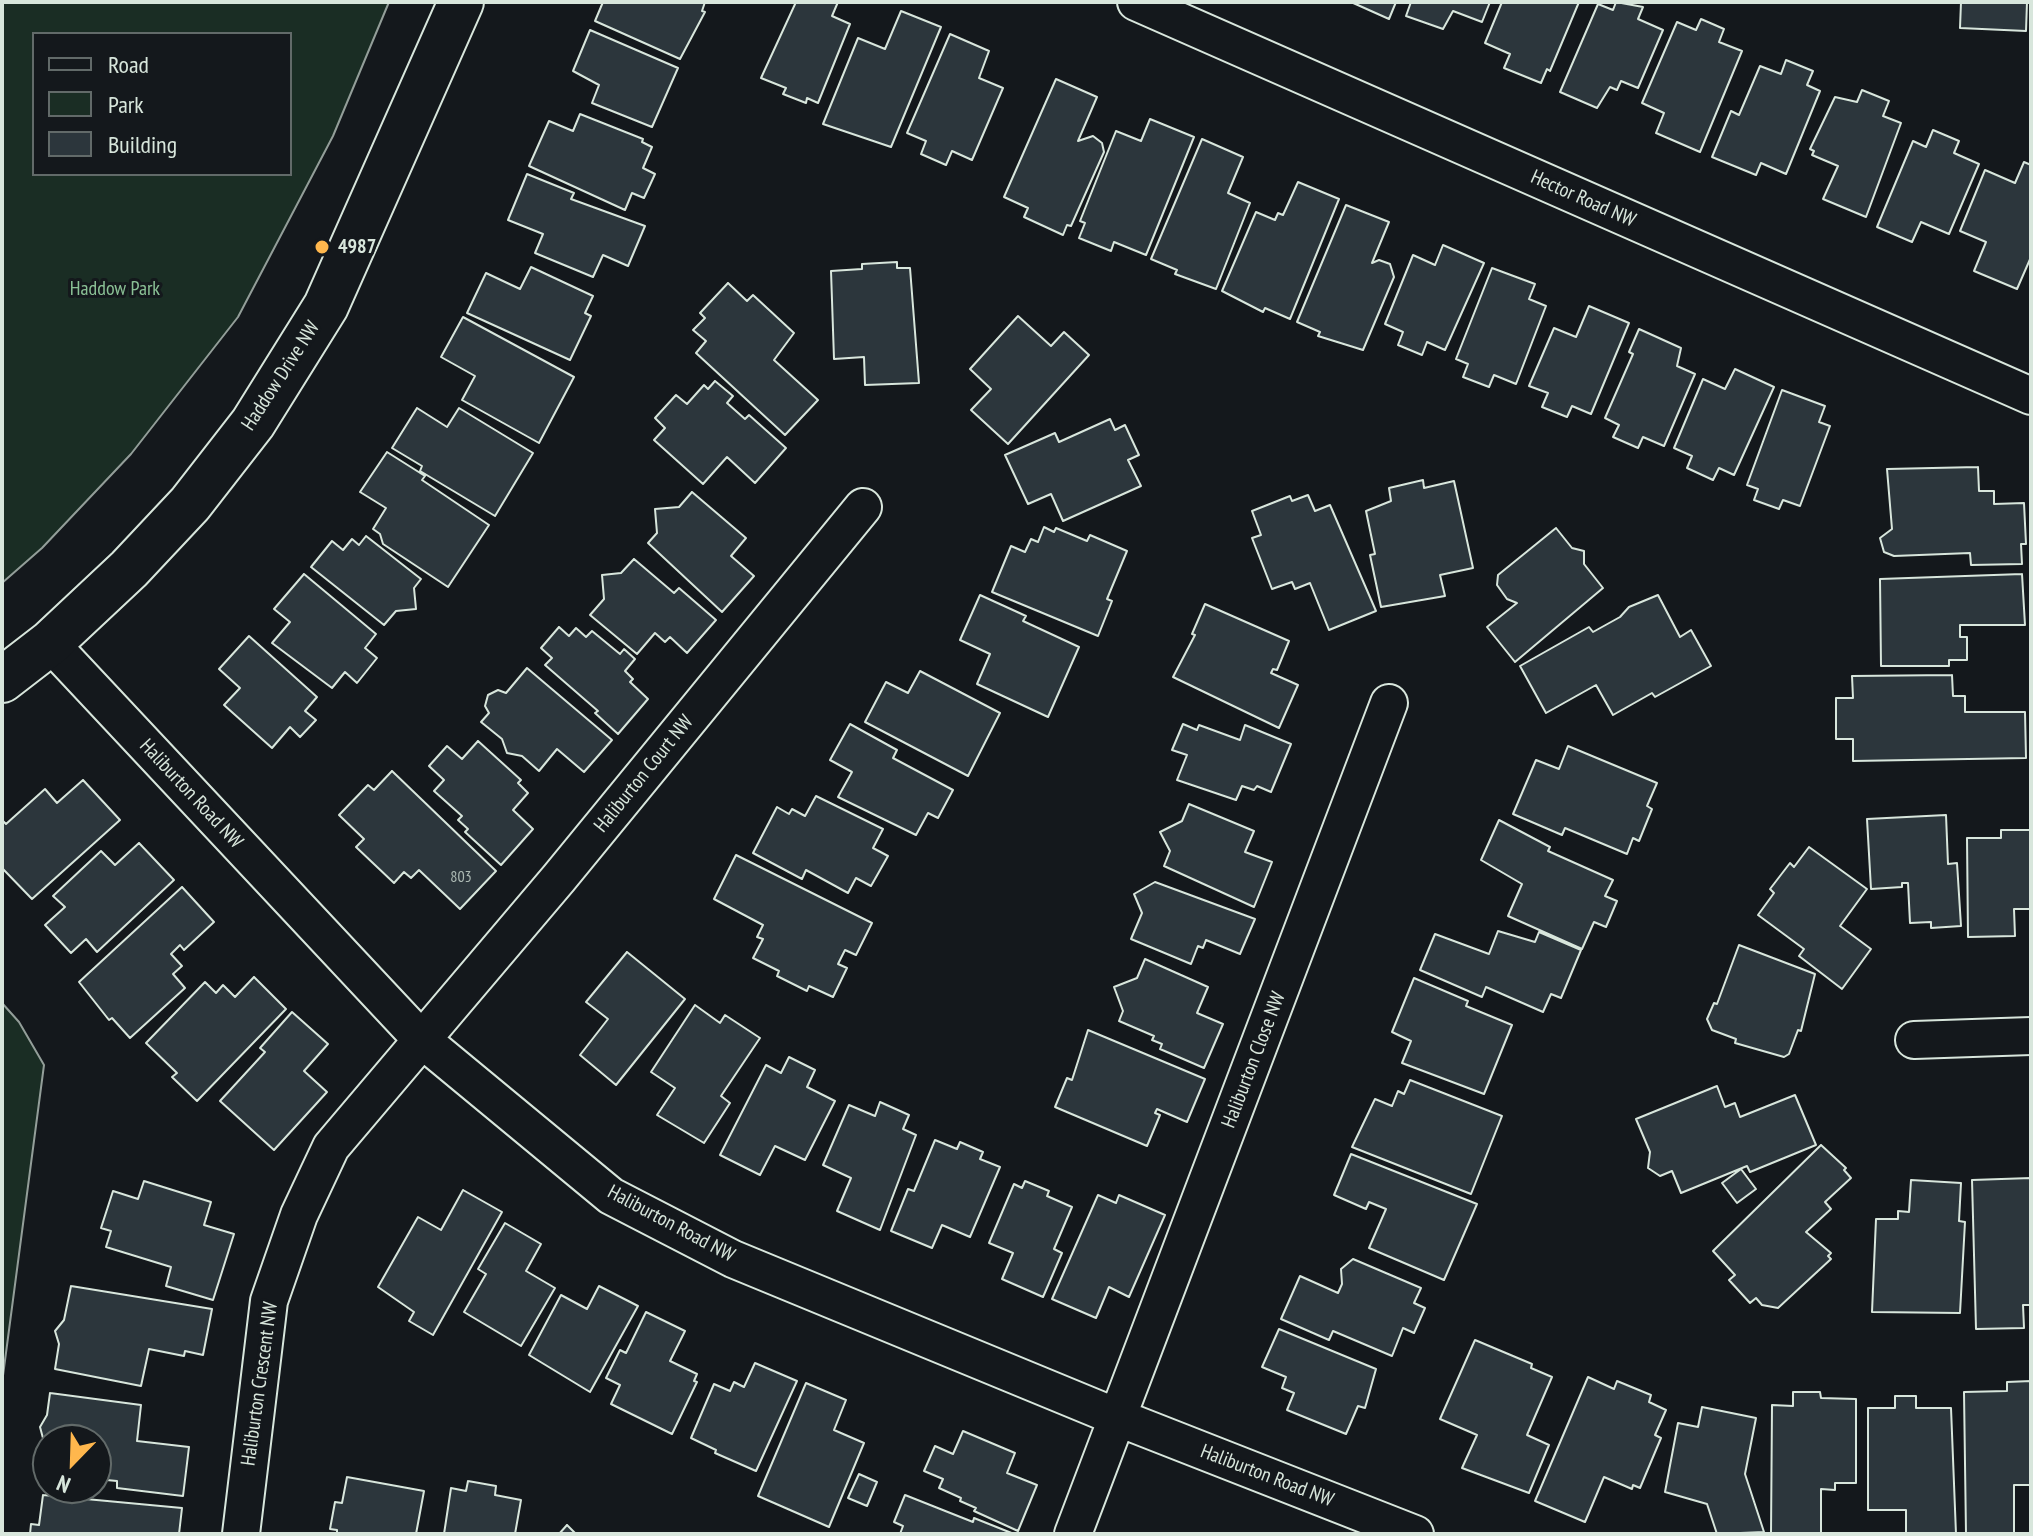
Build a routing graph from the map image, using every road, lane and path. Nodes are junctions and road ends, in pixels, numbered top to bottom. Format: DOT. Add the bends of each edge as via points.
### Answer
graph roads {
  1 [pos="461,2"];
  2 [pos="1136,2"];
  3 [pos="2031,396"];
  4 [pos="863,507"];
  5 [pos="50,643"];
  6 [pos="2,680"];
  7 [pos="1389,703"];
  8 [pos="2031,1036"];
  9 [pos="420,1038"];
  10 [pos="1914,1040"];
  11 [pos="1119,1418"];
  12 [pos="241,1534"];
  13 [pos="1073,1534"];
  14 [pos="1415,1534"];
  1 -- 5 [label="street, Haddow Drive NW" via="353,248 290,368 190,504"];
  2 -- 3 [label="street, Hector Road NW"];
  4 -- 9 [label="street, Haliburton Court NW" via="559,878"];
  5 -- 6 [label="street, Haddow Drive NW"];
  5 -- 9 [label="street, Haliburton Road NW"];
  7 -- 11 [label="street, Haliburton Close NW"];
  8 -- 10 [label="street"];
  9 -- 11 [label="street, Haliburton Road NW" via="611,1196 733,1259"];
  9 -- 12 [label="street, Haliburton Crescent NW" via="331,1147 299,1215 269,1301"];
  11 -- 13 [label="street"];
  11 -- 14 [label="street, Haliburton Road NW"];
}
